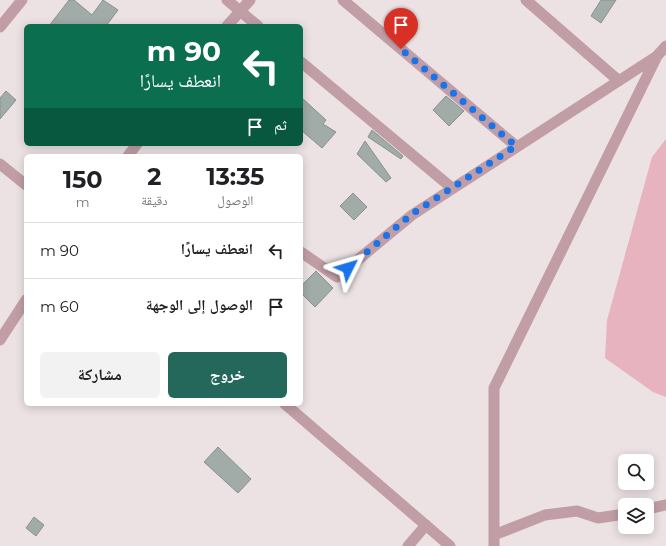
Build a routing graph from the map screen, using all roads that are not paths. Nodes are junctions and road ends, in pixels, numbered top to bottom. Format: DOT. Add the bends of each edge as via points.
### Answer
graph roads {
  1 [pos="22,0"];
  2 [pos="227,0"];
  3 [pos="250,0"];
  4 [pos="344,0"];
  5 [pos="526,0"];
  6 [pos="240,11"];
  7 [pos="229,24"];
  8 [pos="256,24"];
  9 [pos="0,27"];
  10 [pos="666,46"];
  11 [pos="656,56"];
  12 [pos="303,64"];
  13 [pos="619,80"];
  14 [pos="516,146"];
  15 [pos="0,164"];
  16 [pos="24,183"];
  17 [pos="452,188"];
  18 [pos="303,253"];
  19 [pos="24,303"];
  20 [pos="0,340"];
  21 [pos="287,406"];
  22 [pos="666,504"];
  23 [pos="654,507"];
  24 [pos="618,515"];
  25 [pos="426,525"];
  26 [pos="494,540"];
  27 [pos="408,546"];
  28 [pos="450,546"];
  1 -- 9 [label="street"];
  2 -- 6 [label="street"];
  3 -- 6 [label="street"];
  4 -- 14 [label="street"];
  5 -- 13 [label="street"];
  6 -- 7 [label="street"];
  6 -- 8 [label="street"];
  10 -- 11 [label="street"];
  11 -- 13 [label="street"];
  11 -- 26 [label="street" via="494,388"];
  12 -- 17 [label="street"];
  13 -- 14 [label="street"];
  14 -- 17 [label="street"];
  15 -- 16 [label="street"];
  17 -- 18 [label="street" via="412,214 337,277"];
  19 -- 20 [label="street"];
  21 -- 25 [label="street"];
  22 -- 23 [label="street"];
  24 -- 26 [label="street" via="598,518 577,511 546,515"];
  25 -- 27 [label="street"];
  25 -- 28 [label="street"];
}
